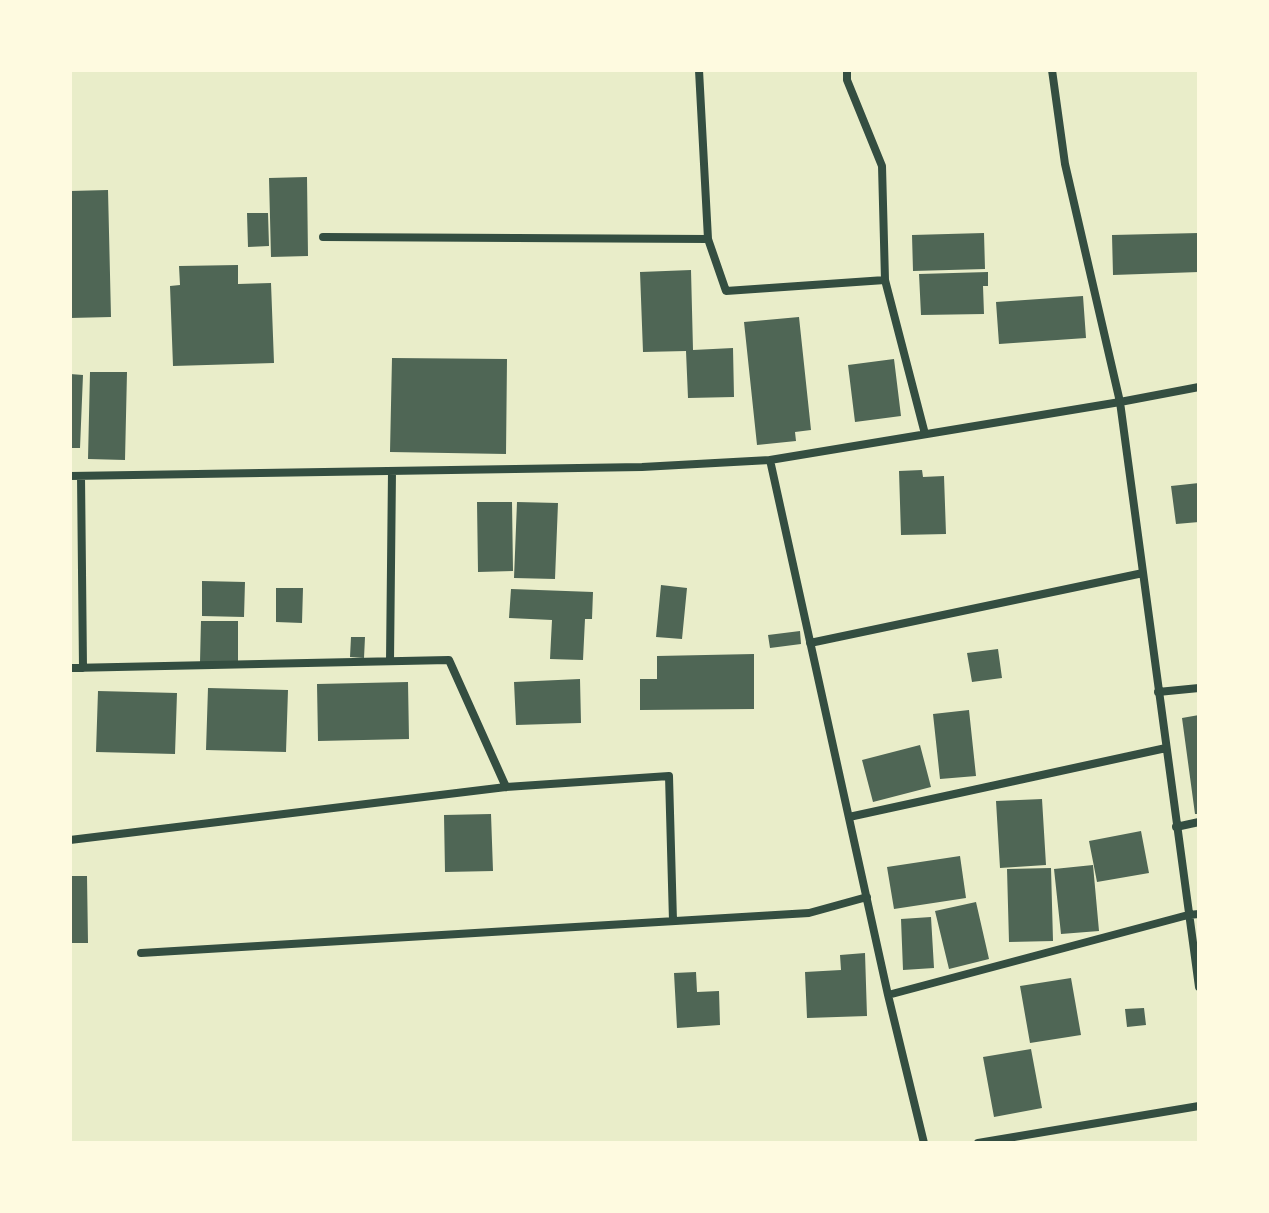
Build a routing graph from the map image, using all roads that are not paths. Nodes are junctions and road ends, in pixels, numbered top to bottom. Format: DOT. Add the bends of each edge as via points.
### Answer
graph roads {
  1 [pos="699,70"];
  2 [pos="847,70"];
  3 [pos="1052,70"];
  4 [pos="323,237"];
  5 [pos="708,239"];
  6 [pos="885,280"];
  7 [pos="1199,387"];
  8 [pos="1120,402"];
  9 [pos="925,434"];
  10 [pos="770,460"];
  11 [pos="392,471"];
  12 [pos="70,476"];
  13 [pos="81,476"];
  14 [pos="1143,573"];
  15 [pos="810,643"];
  16 [pos="390,661"];
  17 [pos="70,668"];
  18 [pos="83,668"];
  19 [pos="1199,688"];
  20 [pos="1158,692"];
  21 [pos="1166,748"];
  22 [pos="506,787"];
  23 [pos="849,817"];
  24 [pos="1199,822"];
  25 [pos="1176,827"];
  26 [pos="70,840"];
  27 [pos="867,897"];
  28 [pos="1199,914"];
  29 [pos="1188,915"];
  30 [pos="673,921"];
  31 [pos="141,953"];
  32 [pos="1199,987"];
  33 [pos="888,995"];
  34 [pos="1199,1106"];
  35 [pos="924,1143"];
  36 [pos="978,1143"];
  1 -- 5 [label="street"];
  2 -- 6 [label="street" via="882,166"];
  3 -- 8 [label="street" via="1065,164"];
  4 -- 5 [label="street"];
  5 -- 6 [label="street" via="726,291"];
  6 -- 9 [label="street"];
  7 -- 8 [label="street"];
  8 -- 9 [label="street"];
  8 -- 14 [label="street"];
  9 -- 10 [label="street"];
  10 -- 11 [label="street"];
  10 -- 15 [label="street"];
  11 -- 13 [label="street"];
  11 -- 16 [label="street"];
  12 -- 13 [label="street"];
  13 -- 18 [label="street"];
  14 -- 15 [label="street"];
  14 -- 20 [label="street"];
  15 -- 23 [label="street"];
  16 -- 18 [label="street"];
  16 -- 22 [label="street" via="449,660"];
  17 -- 18 [label="street"];
  19 -- 20 [label="street"];
  20 -- 21 [label="street"];
  21 -- 23 [label="street"];
  21 -- 25 [label="street"];
  22 -- 26 [label="street"];
  22 -- 30 [label="street" via="669,776"];
  23 -- 27 [label="street"];
  24 -- 25 [label="street"];
  25 -- 29 [label="street"];
  27 -- 30 [label="street" via="809,913"];
  27 -- 33 [label="street"];
  28 -- 29 [label="street"];
  29 -- 32 [label="street"];
  29 -- 33 [label="street"];
  30 -- 31 [label="street"];
  33 -- 35 [label="street"];
  34 -- 36 [label="street"];
}
